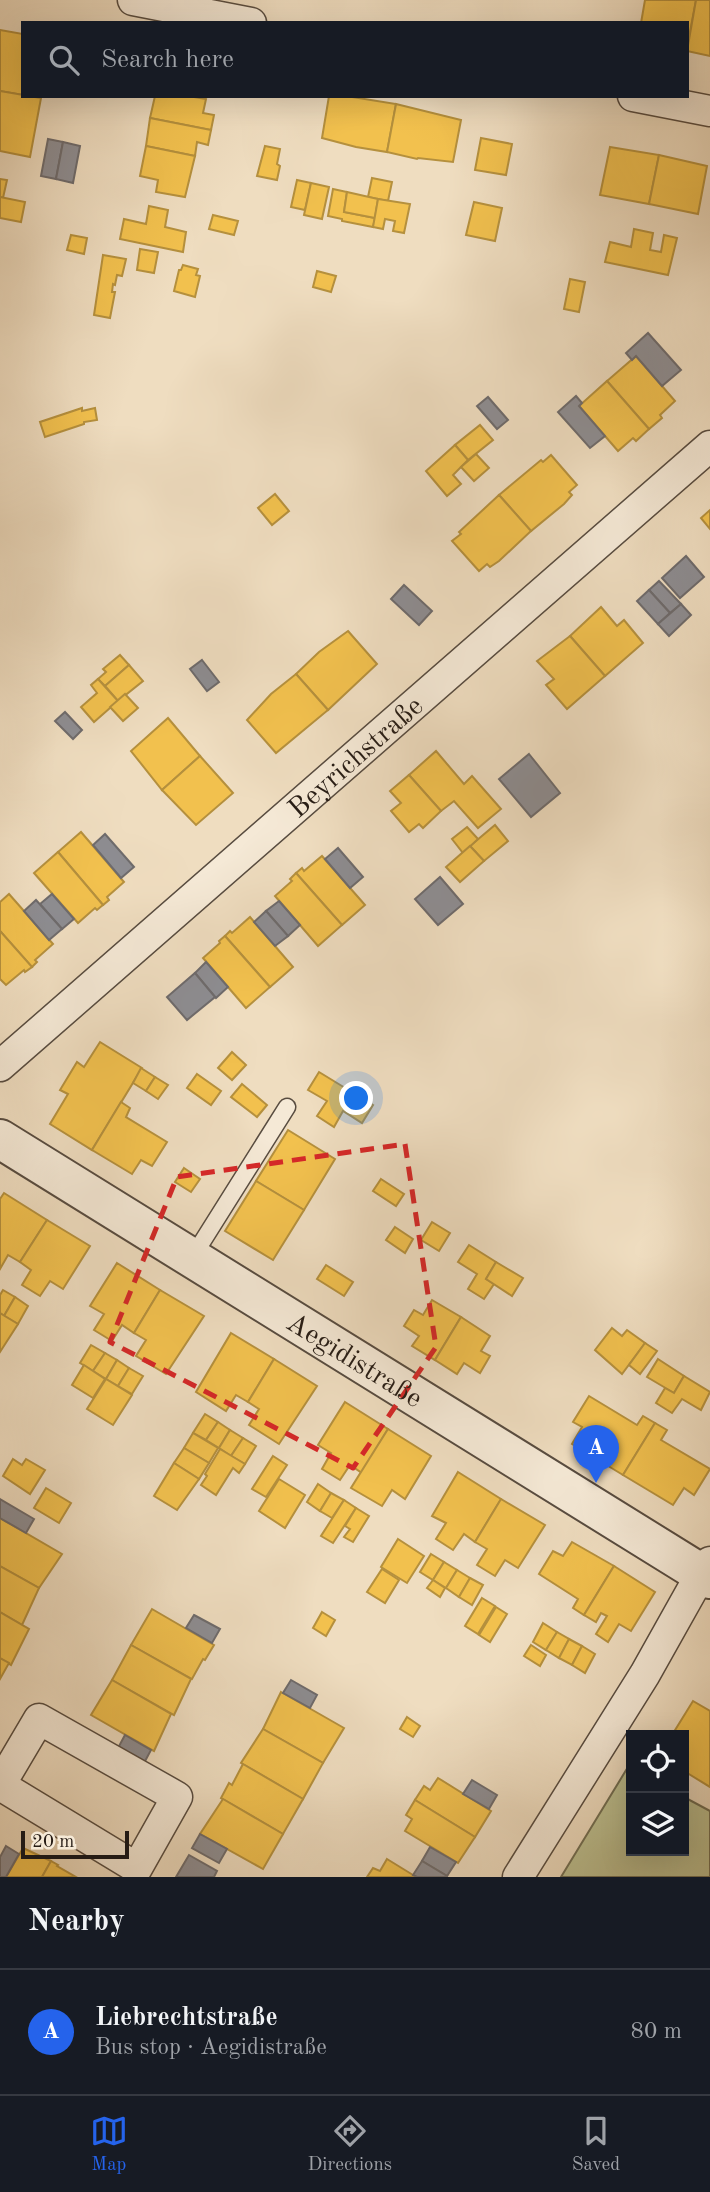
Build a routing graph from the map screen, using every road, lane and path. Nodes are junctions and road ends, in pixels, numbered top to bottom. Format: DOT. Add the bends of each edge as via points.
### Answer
graph roads {
  1 [pos="133,0"];
  2 [pos="241,21"];
  3 [pos="642,98"];
  4 [pos="710,111"];
  5 [pos="710,446"];
  6 [pos="0,1066"];
  7 [pos="287,1107"];
  8 [pos="0,1139"];
  9 [pos="192,1258"];
  10 [pos="707,1572"];
  11 [pos="0,1785"];
  12 [pos="518,1877"];
  1 -- 2 [label="street"];
  3 -- 4 [label="street"];
  5 -- 6 [label="street, Beyrichstraße"];
  7 -- 9 [label="lane"];
  8 -- 9 [label="street, Aegidistraße"];
  9 -- 10 [label="street, Aegidistraße"];
  10 -- 12 [label="street"];
  11 -- 11 [label="street" via="137,1868 177,1797 39,1718"];
}
